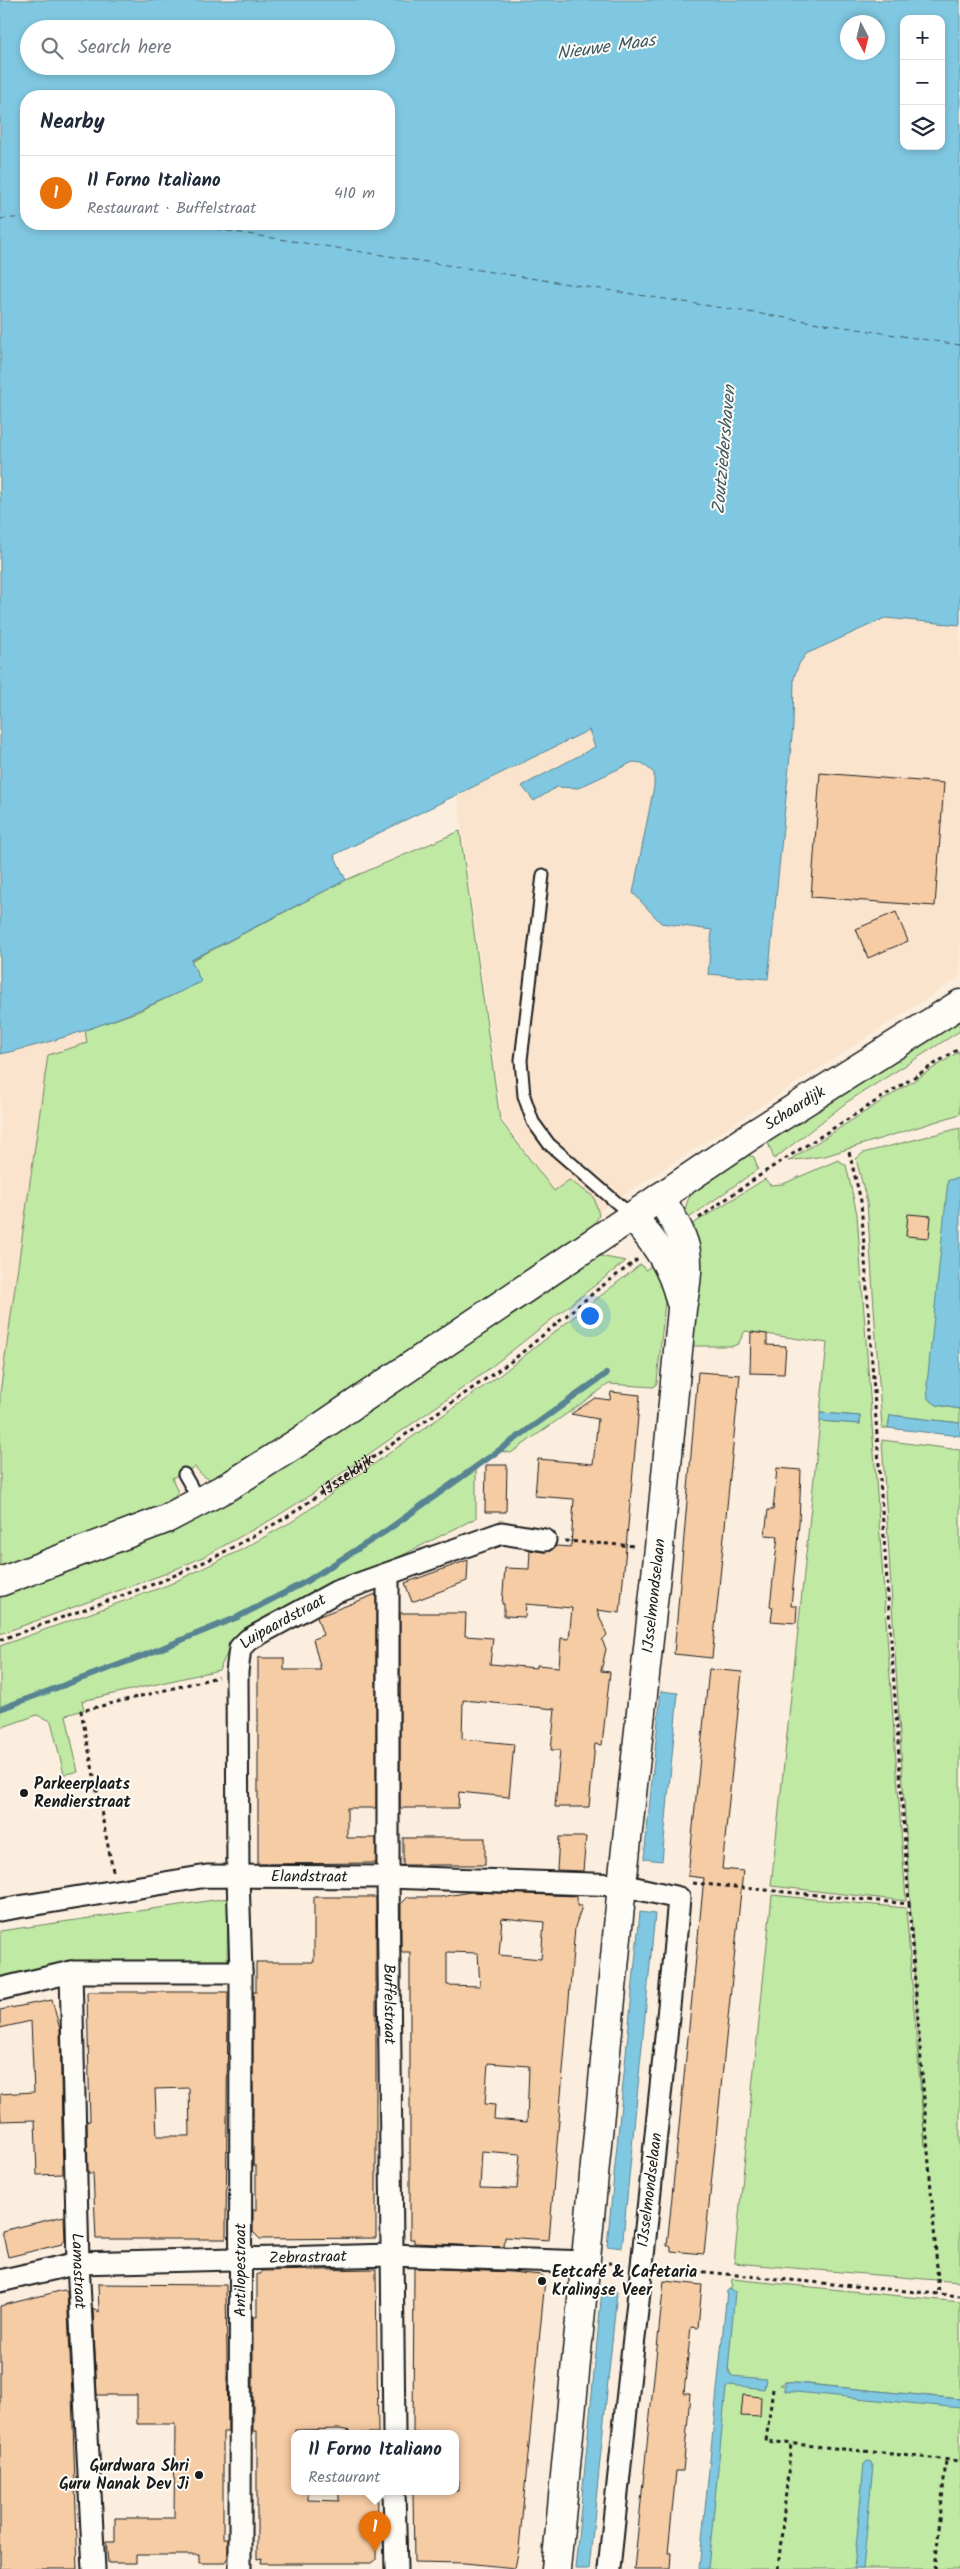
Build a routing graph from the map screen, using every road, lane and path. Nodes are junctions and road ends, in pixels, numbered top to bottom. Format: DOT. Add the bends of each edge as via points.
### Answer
graph roads {
  1 [pos="543,875"];
  2 [pos="960,1004"];
  3 [pos="960,1048"];
  4 [pos="849,1152"];
  5 [pos="660,1197"];
  6 [pos="632,1216"];
  7 [pos="680,1230"];
  8 [pos="657,1245"];
  9 [pos="682,1308"];
  10 [pos="184,1474"];
  11 [pos="200,1502"];
  12 [pos="545,1540"];
  13 [pos="659,1548"];
  14 [pos="388,1574"];
  15 [pos="0,1582"];
  16 [pos="0,1640"];
  17 [pos="237,1672"];
  18 [pos="238,1877"];
  19 [pos="388,1877"];
  20 [pos="692,1883"];
  21 [pos="622,1885"];
  22 [pos="117,1891"];
  23 [pos="909,1904"];
  24 [pos="0,1910"];
  25 [pos="71,1972"];
  26 [pos="241,1972"];
  27 [pos="0,1989"];
  28 [pos="391,2255"];
  29 [pos="240,2258"];
  30 [pos="587,2262"];
  31 [pos="78,2263"];
  32 [pos="641,2265"];
  33 [pos="0,2282"];
  34 [pos="939,2294"];
  35 [pos="960,2296"];
  36 [pos="773,2389"];
  37 [pos="394,2430"];
  38 [pos="791,2444"];
  39 [pos="946,2460"];
  40 [pos="960,2461"];
  41 [pos="394,2495"];
  42 [pos="94,2569"];
  43 [pos="240,2569"];
  44 [pos="396,2569"];
  45 [pos="556,2569"];
  46 [pos="609,2569"];
  47 [pos="778,2569"];
  48 [pos="935,2569"];
  1 -- 6 [label="lane" via="521,1060 524,1096 533,1122 549,1144"];
  2 -- 5 [label="street, Schaardijk"];
  3 -- 7 [label="path"];
  4 -- 23 [label="path" via="861,1201"];
  5 -- 6 [label="street, Schaardijk"];
  5 -- 7 [label="street, IJsselmondselaan"];
  6 -- 8 [label="street, IJsselmondselaan"];
  6 -- 11 [label="street" via="294,1445"];
  7 -- 9 [label="street, IJsselmondselaan" via="688,1266"];
  8 -- 9 [label="street, IJsselmondselaan" via="676,1279"];
  8 -- 16 [label="path, IJsseldijk" via="513,1360 286,1517 215,1558 162,1581"];
  9 -- 13 [label="street, IJsselmondselaan"];
  10 -- 11 [label="lane"];
  11 -- 15 [label="street" via="135,1532"];
  12 -- 13 [label="path"];
  12 -- 14 [label="street, Luipaardstraat" via="502,1533"];
  13 -- 21 [label="street, IJsselmondselaan"];
  14 -- 17 [label="street, Luipaardstraat" via="336,1592 248,1640 240,1648"];
  14 -- 19 [label="street, Buffelstraat"];
  17 -- 18 [label="street, Luipaardstraat"];
  17 -- 22 [label="path" via="81,1711"];
  18 -- 19 [label="street, Elandstraat"];
  18 -- 22 [label="street, Elandstraat" via="207,1876"];
  18 -- 26 [label="street, Luipaardstraat"];
  19 -- 21 [label="street, Elandstraat"];
  19 -- 28 [label="street, Buffelstraat"];
  20 -- 23 [label="path"];
  21 -- 30 [label="street, IJsselmondselaan"];
  21 -- 32 [label="street, IJsselmondselaan" via="679,1898 664,2068"];
  22 -- 24 [label="street, Elandstraat"];
  23 -- 34 [label="path"];
  25 -- 26 [label="street"];
  25 -- 27 [label="street"];
  25 -- 31 [label="street, Lamastraat"];
  26 -- 29 [label="street, Antilopestraat"];
  28 -- 29 [label="street, Zebrastraat"];
  28 -- 30 [label="street, Zebrastraat"];
  28 -- 37 [label="street, Buffelstraat"];
  29 -- 31 [label="street, Zebrastraat"];
  29 -- 43 [label="street, Antilopestraat"];
  30 -- 32 [label="path"];
  30 -- 45 [label="street, IJsselmondselaan"];
  31 -- 33 [label="street, Zebrastraat"];
  31 -- 42 [label="street, Lamastraat"];
  32 -- 34 [label="path"];
  32 -- 46 [label="street, IJsselmondselaan"];
  34 -- 35 [label="path"];
  36 -- 38 [label="path" via="766,2441"];
  38 -- 39 [label="path"];
  38 -- 47 [label="path"];
  39 -- 40 [label="path"];
  39 -- 48 [label="path"];
  41 -- 44 [label="street"];
}
